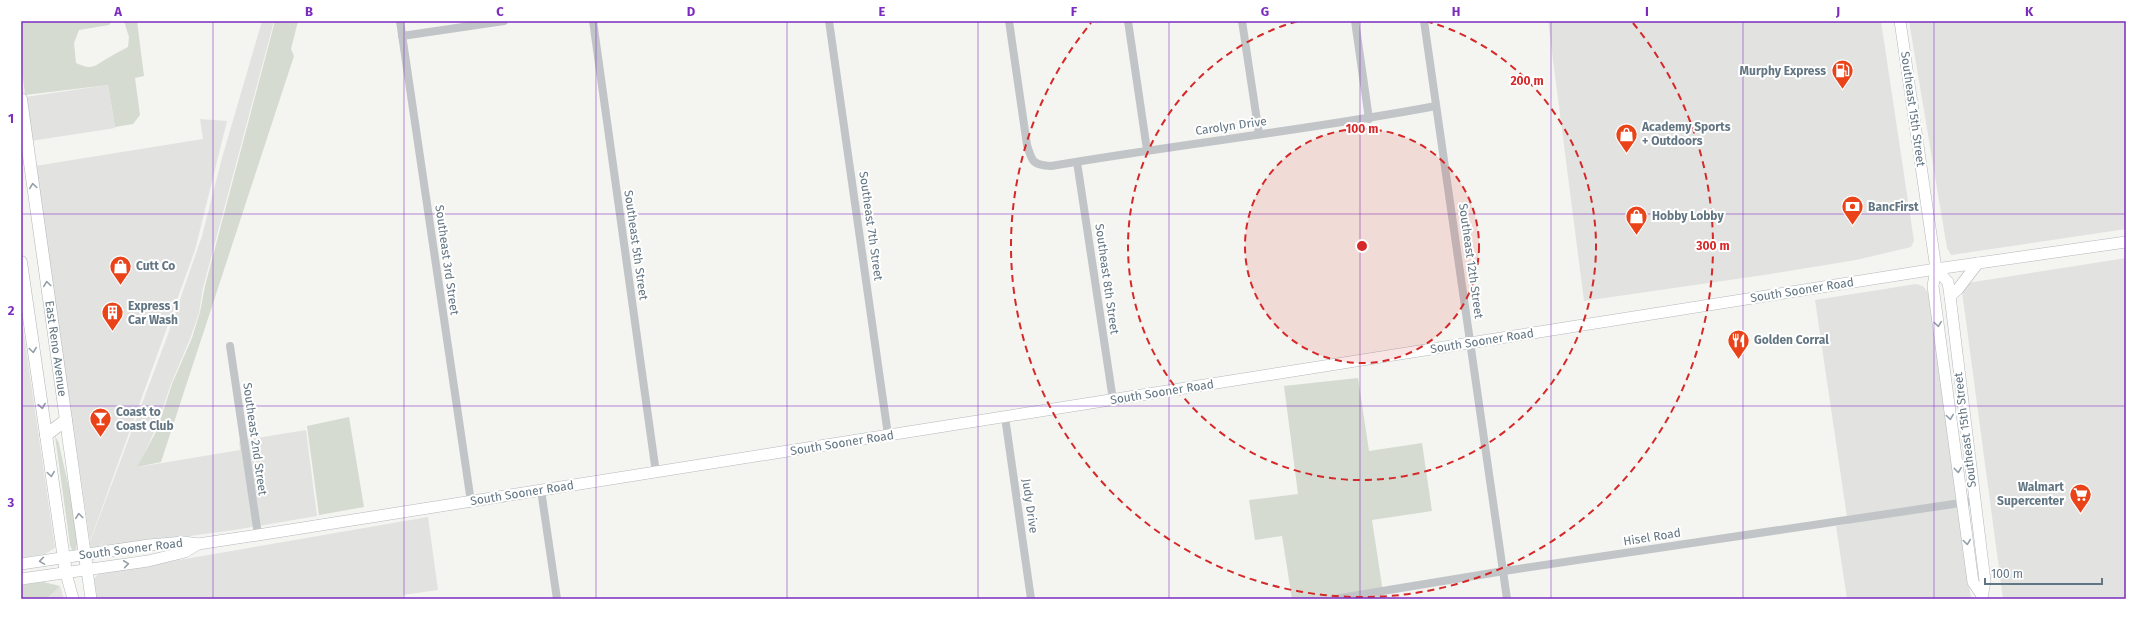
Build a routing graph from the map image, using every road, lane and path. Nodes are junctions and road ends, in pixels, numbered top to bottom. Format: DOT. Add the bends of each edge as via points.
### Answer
graph roads {
  1 [pos="400,21"];
  2 [pos="501,21"];
  3 [pos="593,21"];
  4 [pos="829,21"];
  5 [pos="1009,21"];
  6 [pos="1128,21"];
  7 [pos="1242,21"];
  8 [pos="1355,21"];
  9 [pos="1424,21"];
  10 [pos="1900,21"];
  11 [pos="402,36"];
  12 [pos="21,99"];
  13 [pos="1436,106"];
  14 [pos="1369,119"];
  15 [pos="23,130"];
  16 [pos="1259,134"];
  17 [pos="1147,150"];
  18 [pos="1078,162"];
  19 [pos="26,170"];
  20 [pos="2126,242"];
  21 [pos="21,262"];
  22 [pos="1978,263"];
  23 [pos="1936,269"];
  24 [pos="1950,296"];
  25 [pos="1471,343"];
  26 [pos="230,346"];
  27 [pos="1113,400"];
  28 [pos="1006,416"];
  29 [pos="66,420"];
  30 [pos="44,423"];
  31 [pos="46,435"];
  32 [pos="888,435"];
  33 [pos="1966,435"];
  34 [pos="1953,437"];
  35 [pos="656,472"];
  36 [pos="541,490"];
  37 [pos="1974,501"];
  38 [pos="471,502"];
  39 [pos="1962,503"];
  40 [pos="258,535"];
  41 [pos="198,544"];
  42 [pos="85,554"];
  43 [pos="63,558"];
  44 [pos="21,564"];
  45 [pos="87,570"];
  46 [pos="1504,572"];
  47 [pos="66,573"];
  48 [pos="21,579"];
  49 [pos="1981,596"];
  50 [pos="73,599"];
  51 [pos="91,599"];
  52 [pos="557,599"];
  53 [pos="1031,599"];
  54 [pos="1334,599"];
  55 [pos="1508,599"];
  1 -- 11 [label="street, Southeast 3rd Street"];
  2 -- 11 [label="street"];
  3 -- 35 [label="street, Southeast 5th Street"];
  4 -- 32 [label="street, Southeast 7th Street"];
  5 -- 18 [label="street, Carolyn Drive" via="1031,159 1038,165 1052,166"];
  6 -- 17 [label="street"];
  7 -- 16 [label="street"];
  8 -- 14 [label="street"];
  9 -- 13 [label="street, Southeast 12th Street"];
  10 -- 23 [label="main road, Southeast 15th Street"];
  11 -- 38 [label="street, Southeast 3rd Street"];
  12 -- 15 [label="main road, East Reno Avenue"];
  13 -- 14 [label="street, Carolyn Drive"];
  13 -- 25 [label="street, Southeast 12th Street"];
  14 -- 16 [label="street, Carolyn Drive"];
  15 -- 19 [label="main road, East Reno Avenue"];
  16 -- 17 [label="street, Carolyn Drive"];
  17 -- 18 [label="street, Carolyn Drive"];
  18 -- 27 [label="street, Southeast 8th Street"];
  29 -- 19 [label="main road, East Reno Avenue, one-way"];
  20 -- 22 [label="main road, South Sooner Road"];
  21 -- 30 [label="main road, East Reno Avenue, one-way"];
  22 -- 23 [label="main road, South Sooner Road"];
  22 -- 24 [label="main road"];
  23 -- 24 [label="main road, Southeast 15th Street" via="1948,282"];
  23 -- 25 [label="main road, South Sooner Road"];
  23 -- 34 [label="main road, Southeast 15th Street, one-way" via="1933,286"];
  24 -- 33 [label="main road, Southeast 15th Street"];
  25 -- 27 [label="main road, South Sooner Road"];
  25 -- 46 [label="street, Southeast 12th Street"];
  26 -- 40 [label="street, Southeast 2nd Street"];
  27 -- 28 [label="main road, South Sooner Road"];
  28 -- 32 [label="main road, South Sooner Road"];
  28 -- 53 [label="street, Judy Drive"];
  29 -- 30 [label="main road"];
  29 -- 31 [label="main road"];
  42 -- 29 [label="main road, East Reno Avenue, one-way"];
  30 -- 31 [label="main road, East Reno Avenue"];
  31 -- 43 [label="main road, East Reno Avenue, one-way"];
  32 -- 35 [label="main road, South Sooner Road"];
  33 -- 34 [label="main road"];
  33 -- 37 [label="main road, Southeast 15th Street"];
  34 -- 39 [label="main road, Southeast 15th Street, one-way"];
  35 -- 36 [label="main road, South Sooner Road"];
  36 -- 38 [label="main road, South Sooner Road"];
  36 -- 52 [label="street"];
  37 -- 39 [label="street, Hisel Road"];
  37 -- 49 [label="main road, Southeast 15th Street" via="1985,581"];
  38 -- 40 [label="main road, South Sooner Road"];
  39 -- 46 [label="street, Hisel Road"];
  39 -- 49 [label="main road, Southeast 15th Street, one-way" via="1973,582"];
  40 -- 41 [label="main road, South Sooner Road"];
  41 -- 42 [label="main road, South Sooner Road" via="184,542"];
  45 -- 41 [label="main road, South Sooner Road, one-way" via="170,556 185,552"];
  42 -- 43 [label="main road, South Sooner Road"];
  42 -- 45 [label="main road, East Reno Avenue"];
  43 -- 44 [label="main road, South Sooner Road, one-way"];
  43 -- 47 [label="main road, East Reno Avenue"];
  45 -- 47 [label="main road, South Sooner Road"];
  45 -- 51 [label="main road, East Reno Avenue"];
  46 -- 54 [label="street, Hisel Road"];
  46 -- 55 [label="street, Southeast 12th Street"];
  47 -- 48 [label="main road, South Sooner Road"];
  47 -- 50 [label="main road, East Reno Avenue"];
}
